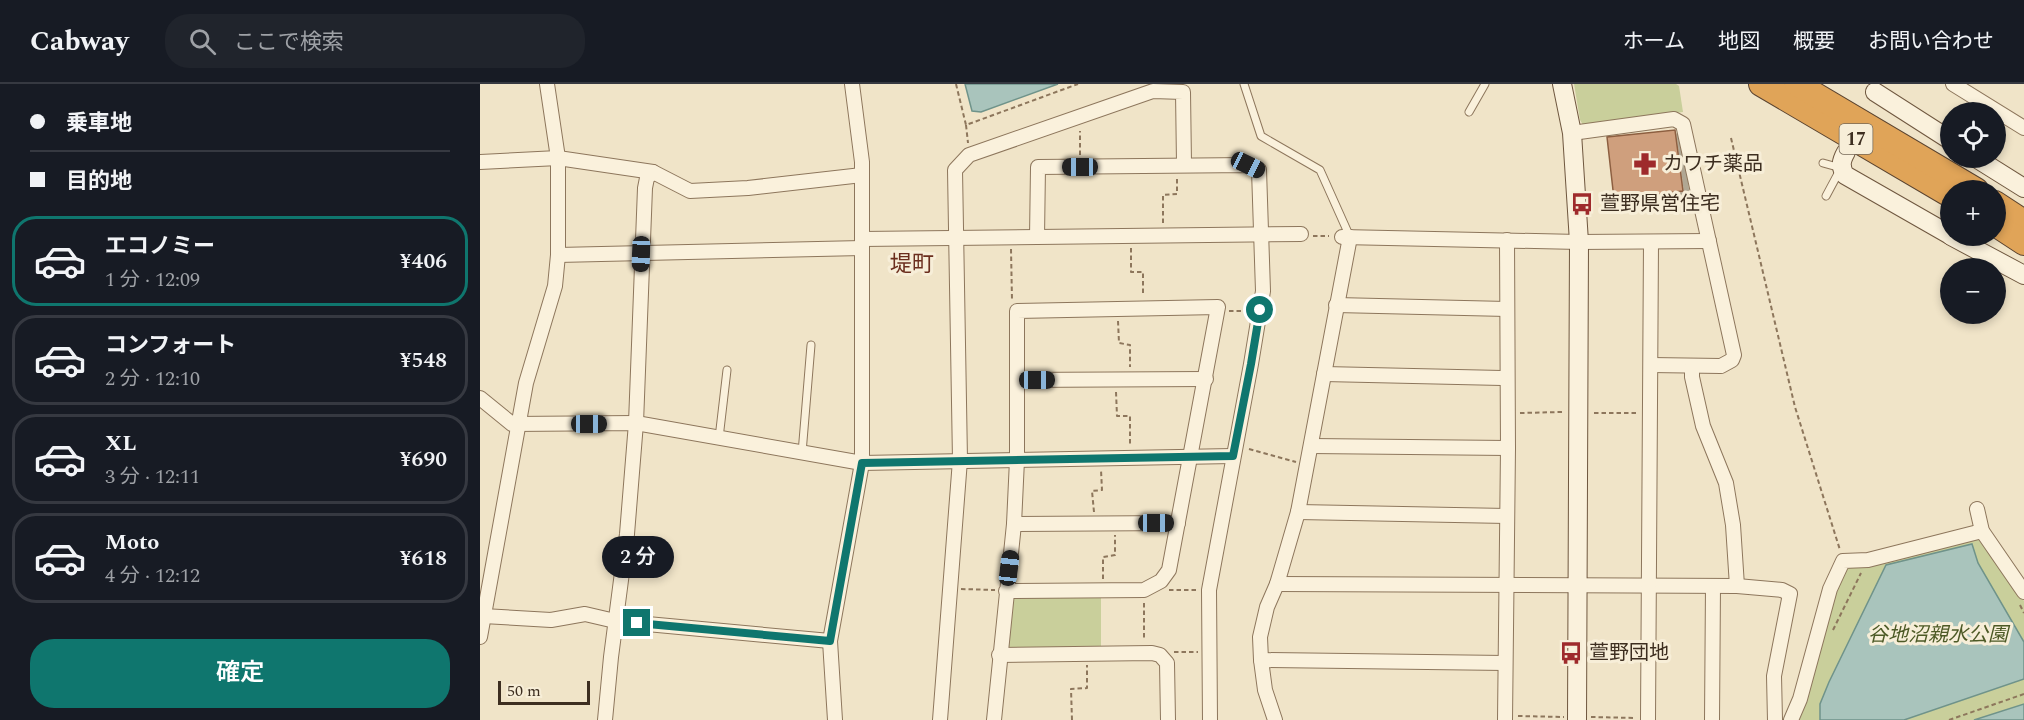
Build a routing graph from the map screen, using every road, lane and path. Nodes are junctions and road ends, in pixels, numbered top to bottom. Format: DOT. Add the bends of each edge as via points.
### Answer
graph roads {
  1 [pos="547,84"];
  2 [pos="852,84"];
  3 [pos="956,84"];
  4 [pos="1078,84"];
  5 [pos="1244,84"];
  6 [pos="1485,84"];
  7 [pos="1562,84"];
  8 [pos="1761,84"];
  9 [pos="1797,84"];
  10 [pos="1953,84"];
  11 [pos="1871,92"];
  12 [pos="1468,112"];
  13 [pos="1080,116"];
  14 [pos="966,124"];
  15 [pos="2024,128"];
  16 [pos="1572,133"];
  17 [pos="1940,134"];
  18 [pos="1731,138"];
  19 [pos="969,155"];
  20 [pos="558,158"];
  21 [pos="1843,160"];
  22 [pos="480,162"];
  23 [pos="1823,163"];
  24 [pos="1180,164"];
  25 [pos="1080,167"];
  26 [pos="1992,168"];
  27 [pos="653,172"];
  28 [pos="862,175"];
  29 [pos="1959,180"];
  30 [pos="2024,188"];
  31 [pos="1940,189"];
  32 [pos="1826,196"];
  33 [pos="2006,210"];
  34 [pos="2024,222"];
  35 [pos="1940,229"];
  36 [pos="2006,231"];
  37 [pos="1263,235"];
  38 [pos="1308,235"];
  39 [pos="1130,236"];
  40 [pos="1162,236"];
  41 [pos="1011,237"];
  42 [pos="1037,237"];
  43 [pos="1345,237"];
  44 [pos="955,238"];
  45 [pos="1507,240"];
  46 [pos="1709,241"];
  47 [pos="1579,242"];
  48 [pos="1651,243"];
  49 [pos="2024,243"];
  50 [pos="862,244"];
  51 [pos="1970,246"];
  52 [pos="641,254"];
  53 [pos="558,255"];
  54 [pos="2024,275"];
  55 [pos="1336,305"];
  56 [pos="1118,309"];
  57 [pos="1143,309"];
  58 [pos="1507,309"];
  59 [pos="1217,311"];
  60 [pos="1252,311"];
  61 [pos="1017,314"];
  62 [pos="811,345"];
  63 [pos="1651,365"];
  64 [pos="1692,366"];
  65 [pos="727,370"];
  66 [pos="1324,374"];
  67 [pos="1502,378"];
  68 [pos="1206,379"];
  69 [pos="1017,380"];
  70 [pos="1115,380"];
  71 [pos="1131,380"];
  72 [pos="480,398"];
  73 [pos="1568,412"];
  74 [pos="1586,412"];
  75 [pos="1507,413"];
  76 [pos="1651,414"];
  77 [pos="636,423"];
  78 [pos="518,424"];
  79 [pos="719,438"];
  80 [pos="1311,446"];
  81 [pos="1508,447"];
  82 [pos="1234,450"];
  83 [pos="802,453"];
  84 [pos="1191,456"];
  85 [pos="1130,457"];
  86 [pos="1100,458"];
  87 [pos="960,460"];
  88 [pos="1017,460"];
  89 [pos="862,463"];
  90 [pos="1307,465"];
  91 [pos="1977,509"];
  92 [pos="1298,512"];
  93 [pos="1507,516"];
  94 [pos="1094,523"];
  95 [pos="1114,523"];
  96 [pos="1178,523"];
  97 [pos="1014,524"];
  98 [pos="1982,531"];
  99 [pos="1868,560"];
  100 [pos="1843,561"];
  101 [pos="1276,584"];
  102 [pos="1506,585"];
  103 [pos="1576,585"];
  104 [pos="1649,586"];
  105 [pos="1713,586"];
  106 [pos="1737,586"];
  107 [pos="950,588"];
  108 [pos="1144,590"];
  109 [pos="1209,590"];
  110 [pos="1006,591"];
  111 [pos="1103,591"];
  112 [pos="2024,592"];
  113 [pos="483,616"];
  114 [pos="615,621"];
  115 [pos="1832,634"];
  116 [pos="480,637"];
  117 [pos="830,641"];
  118 [pos="1210,651"];
  119 [pos="1148,653"];
  120 [pos="1087,654"];
  121 [pos="999,655"];
  122 [pos="1261,660"];
  123 [pos="1505,663"];
  124 [pos="2024,694"];
  125 [pos="1505,718"];
  126 [pos="1577,718"];
  127 [pos="1648,719"];
  128 [pos="605,720"];
  129 [pos="836,720"];
  130 [pos="940,720"];
  131 [pos="994,720"];
  132 [pos="1072,720"];
  133 [pos="1168,720"];
  134 [pos="1210,720"];
  135 [pos="1275,720"];
  136 [pos="1712,720"];
  137 [pos="1775,720"];
  138 [pos="1791,720"];
  139 [pos="1948,720"];
  1 -- 20 [label="street"];
  2 -- 28 [label="street"];
  3 -- 14 [label="path"];
  4 -- 14 [label="path"];
  5 -- 43 [label="lane" via="1262,136 1320,170"];
  6 -- 12 [label="lane"];
  7 -- 16 [label="street"];
  8 -- 31 [label="highway, 17"];
  9 -- 29 [label="highway, 17"];
  10 -- 15 [label="street"];
  11 -- 17 [label="street"];
  13 -- 19 [label="street"];
  13 -- 24 [label="street" via="1153,91 1183,92"];
  13 -- 25 [label="path"];
  14 -- 19 [label="path"];
  16 -- 46 [label="street" via="1674,119 1683,124"];
  16 -- 47 [label="street"];
  18 -- 100 [label="path" via="1795,407"];
  19 -- 44 [label="street" via="955,170"];
  20 -- 22 [label="street"];
  20 -- 27 [label="street"];
  20 -- 53 [label="street"];
  21 -- 23 [label="lane"];
  21 -- 32 [label="lane"];
  21 -- 35 [label="street" via="1845,175 1856,183"];
  24 -- 25 [label="street"];
  24 -- 37 [label="street" via="1248,165 1259,170"];
  24 -- 40 [label="path" via="1177,194 1163,195"];
  25 -- 42 [label="street" via="1038,167"];
  26 -- 30 [label="street"];
  27 -- 28 [label="street" via="690,191"];
  27 -- 52 [label="street" via="645,188"];
  28 -- 50 [label="street"];
  33 -- 34 [label="highway"];
  36 -- 49 [label="highway"];
  37 -- 38 [label="street"];
  37 -- 40 [label="street"];
  37 -- 82 [label="street" via="1263,291"];
  38 -- 43 [label="path"];
  39 -- 40 [label="street"];
  39 -- 42 [label="street"];
  39 -- 57 [label="path" via="1131,272 1143,272"];
  41 -- 42 [label="street"];
  41 -- 44 [label="street"];
  41 -- 61 [label="path" via="1012,304"];
  43 -- 45 [label="street"];
  43 -- 55 [label="street"];
  44 -- 50 [label="street"];
  44 -- 87 [label="street"];
  45 -- 47 [label="street"];
  45 -- 58 [label="street"];
  46 -- 48 [label="street"];
  46 -- 64 [label="street" via="1734,355 1721,366"];
  47 -- 48 [label="street"];
  47 -- 103 [label="street"];
  48 -- 63 [label="street"];
  50 -- 52 [label="street"];
  50 -- 89 [label="street"];
  51 -- 54 [label="street"];
  52 -- 53 [label="street"];
  52 -- 77 [label="street"];
  53 -- 78 [label="street" via="555,286"];
  55 -- 58 [label="street"];
  55 -- 66 [label="street"];
  56 -- 57 [label="street"];
  56 -- 61 [label="street"];
  56 -- 71 [label="path" via="1119,343 1130,345"];
  57 -- 59 [label="street" via="1218,308"];
  58 -- 75 [label="street"];
  59 -- 60 [label="path"];
  59 -- 68 [label="street"];
  61 -- 69 [label="street"];
  62 -- 83 [label="lane"];
  63 -- 64 [label="street"];
  63 -- 76 [label="street"];
  64 -- 106 [label="street" via="1702,426 1726,483"];
  65 -- 79 [label="lane"];
  66 -- 67 [label="street"];
  66 -- 80 [label="street"];
  68 -- 71 [label="street"];
  68 -- 84 [label="street"];
  69 -- 70 [label="street"];
  69 -- 88 [label="street"];
  70 -- 71 [label="street"];
  70 -- 85 [label="path" via="1117,416 1130,416"];
  72 -- 78 [label="street" via="512,424"];
  73 -- 75 [label="path"];
  74 -- 76 [label="path"];
  75 -- 81 [label="street"];
  76 -- 104 [label="street"];
  77 -- 78 [label="street"];
  77 -- 79 [label="street"];
  77 -- 114 [label="street"];
  78 -- 113 [label="street"];
  79 -- 83 [label="street"];
  80 -- 81 [label="street"];
  80 -- 90 [label="street"];
  81 -- 93 [label="street"];
  82 -- 84 [label="street"];
  82 -- 90 [label="path"];
  82 -- 109 [label="street"];
  83 -- 89 [label="street"];
  84 -- 85 [label="street"];
  84 -- 96 [label="street"];
  85 -- 86 [label="street"];
  86 -- 88 [label="street"];
  86 -- 94 [label="path" via="1102,490 1092,491"];
  87 -- 88 [label="street"];
  87 -- 89 [label="street"];
  87 -- 107 [label="street"];
  88 -- 97 [label="street"];
  89 -- 117 [label="street"];
  90 -- 92 [label="street"];
  91 -- 98 [label="street"];
  92 -- 93 [label="street"];
  92 -- 101 [label="street"];
  93 -- 102 [label="street"];
  94 -- 95 [label="street"];
  94 -- 97 [label="street"];
  95 -- 96 [label="street"];
  95 -- 111 [label="path" via="1115,555 1103,557"];
  96 -- 108 [label="street" via="1169,570 1161,581"];
  97 -- 110 [label="street"];
  98 -- 99 [label="street"];
  98 -- 112 [label="street"];
  99 -- 100 [label="street"];
  99 -- 115 [label="path"];
  100 -- 138 [label="street" via="1830,589"];
  101 -- 102 [label="street"];
  101 -- 122 [label="street" via="1260,637"];
  102 -- 103 [label="street"];
  102 -- 123 [label="street"];
  103 -- 104 [label="street"];
  103 -- 126 [label="street"];
  104 -- 105 [label="street"];
  104 -- 127 [label="street"];
  105 -- 106 [label="street"];
  105 -- 136 [label="street"];
  106 -- 137 [label="street" via="1790,594 1774,676"];
  107 -- 110 [label="path"];
  107 -- 130 [label="street"];
  108 -- 109 [label="path"];
  108 -- 111 [label="street"];
  108 -- 119 [label="path"];
  109 -- 118 [label="street"];
  110 -- 111 [label="street"];
  110 -- 121 [label="street"];
  113 -- 114 [label="street" via="551,620 585,614"];
  113 -- 116 [label="street"];
  114 -- 117 [label="street"];
  114 -- 128 [label="street"];
  117 -- 129 [label="street"];
  118 -- 119 [label="path"];
  118 -- 134 [label="street"];
  119 -- 120 [label="street"];
  119 -- 133 [label="street" via="1160,655 1167,663"];
  120 -- 121 [label="street"];
  120 -- 132 [label="path" via="1087,688 1071,689"];
  121 -- 131 [label="street"];
  122 -- 123 [label="street"];
  122 -- 135 [label="street"];
  123 -- 125 [label="street"];
  124 -- 139 [label="path"];
  125 -- 126 [label="path"];
  126 -- 127 [label="path"];
}
